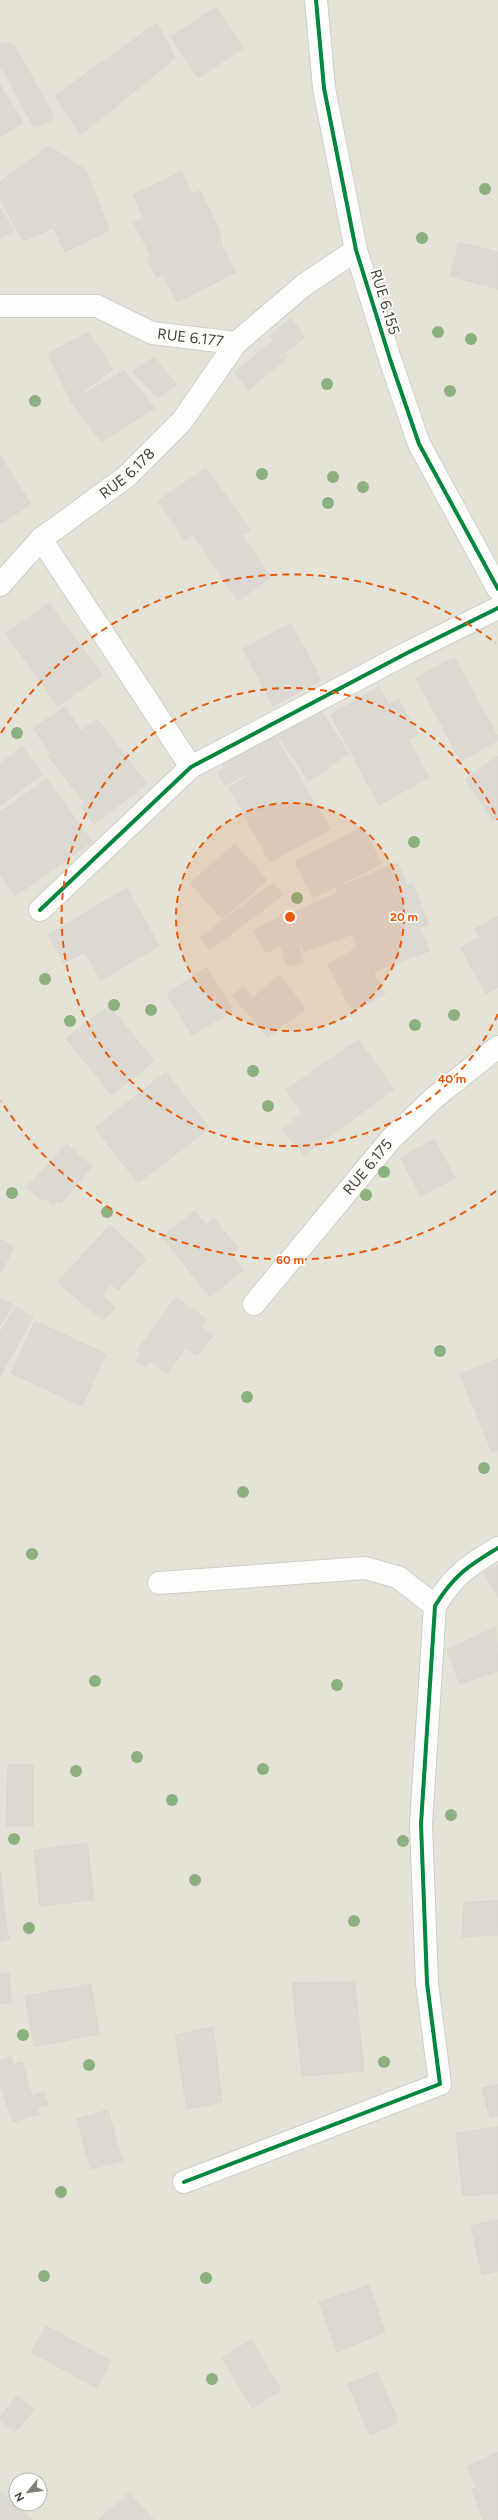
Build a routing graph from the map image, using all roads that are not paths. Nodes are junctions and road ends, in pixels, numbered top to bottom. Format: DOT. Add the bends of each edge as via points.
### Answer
graph roads {
  1 [pos="316,0"];
  2 [pos="356,250"];
  3 [pos="0,306"];
  4 [pos="236,343"];
  5 [pos="42,539"];
  6 [pos="491,565"];
  7 [pos="0,585"];
  8 [pos="498,589"];
  9 [pos="498,608"];
  10 [pos="191,768"];
  11 [pos="40,910"];
  12 [pos="498,1047"];
  13 [pos="254,1304"];
  14 [pos="498,1548"];
  15 [pos="159,1583"];
  16 [pos="435,1606"];
  17 [pos="184,2182"];
  1 -- 2 [label="street, RUE 6.155" via="324,88"];
  2 -- 4 [label="street, RUE 6.177" via="304,285"];
  2 -- 6 [label="street, RUE 6.155" via="419,444"];
  3 -- 4 [label="street, RUE 6.177" via="97,306 152,333"];
  4 -- 5 [label="street, RUE 6.178" via="182,421 126,477"];
  5 -- 7 [label="street, RUE 6.178"];
  5 -- 10 [label="street"];
  6 -- 8 [label="street, RUE 6.155"];
  9 -- 10 [label="street" via="407,653"];
  10 -- 11 [label="street"];
  12 -- 13 [label="street, RUE 6.175" via="434,1098 392,1139"];
  14 -- 16 [label="street" via="449,1583"];
  15 -- 16 [label="street" via="365,1568 398,1577"];
  16 -- 17 [label="street" via="421,1824 427,1983 440,2084"];
}
